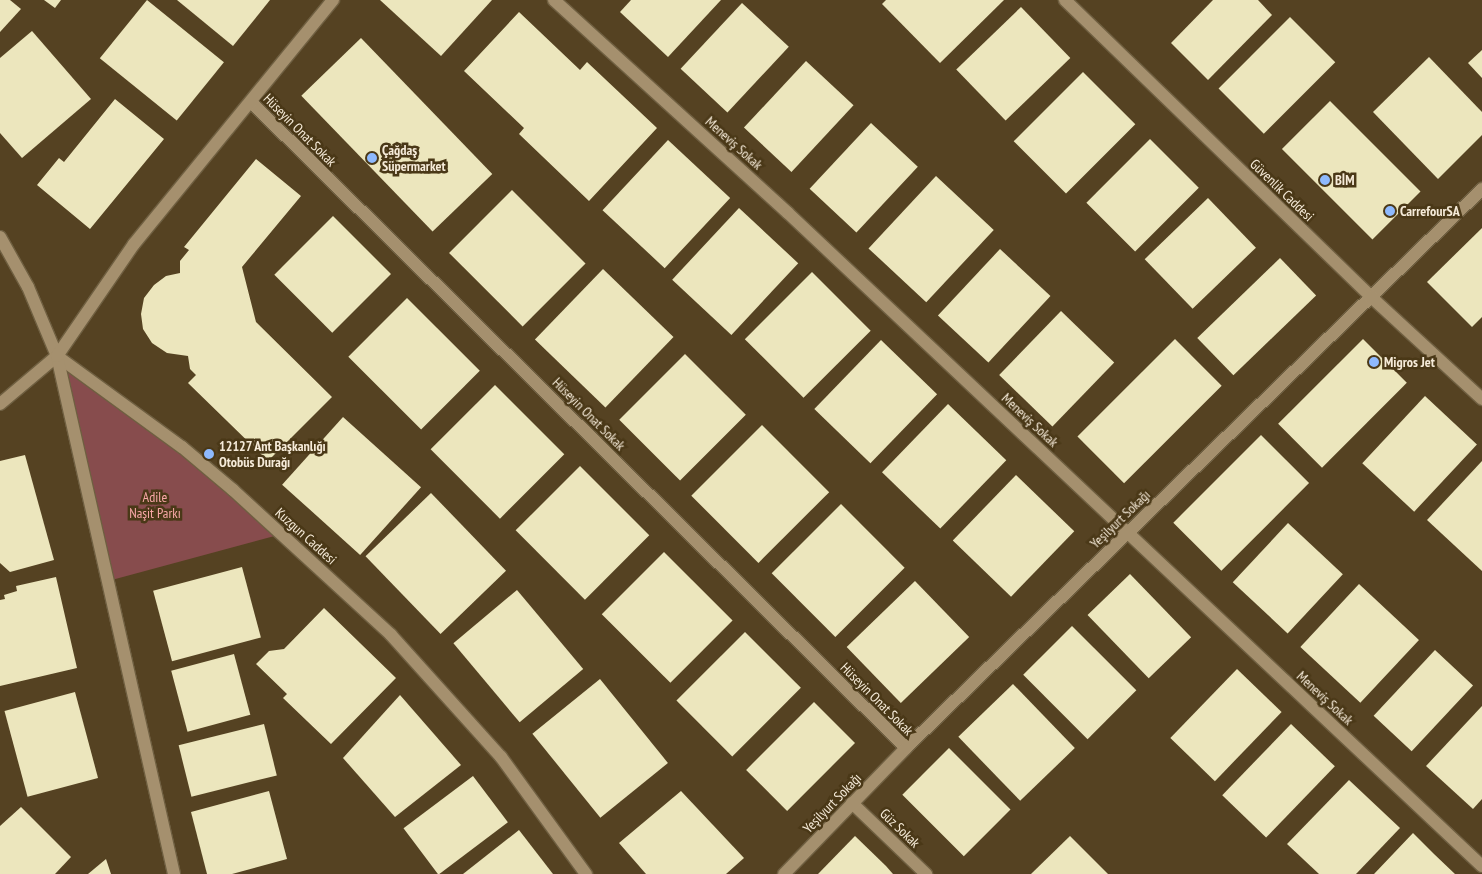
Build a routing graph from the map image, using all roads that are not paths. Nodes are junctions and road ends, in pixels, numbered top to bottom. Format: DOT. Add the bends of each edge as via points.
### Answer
graph roads {
  1 [pos="333,0"];
  2 [pos="554,0"];
  3 [pos="1065,0"];
  4 [pos="251,102"];
  5 [pos="1482,189"];
  6 [pos="0,237"];
  7 [pos="1370,296"];
  8 [pos="57,356"];
  9 [pos="1482,399"];
  10 [pos="0,404"];
  11 [pos="1127,533"];
  12 [pos="906,748"];
  13 [pos="852,803"];
  14 [pos="1482,866"];
  15 [pos="174,874"];
  16 [pos="586,874"];
  17 [pos="784,874"];
  18 [pos="926,874"];
  1 -- 4 [label="street"];
  2 -- 11 [label="street, Meneviş Sokak" via="780,206"];
  3 -- 7 [label="street, Güvenlik Caddesi"];
  4 -- 8 [label="street" via="134,244"];
  4 -- 12 [label="street, Hüseyin Onat Sokak"];
  5 -- 7 [label="street, Yeşilyurt Sokağı"];
  6 -- 8 [label="street" via="28,287"];
  7 -- 9 [label="street, Güvenlik Caddesi"];
  7 -- 11 [label="street, Yeşilyurt Sokağı"];
  8 -- 10 [label="street"];
  8 -- 15 [label="street"];
  8 -- 16 [label="street, Kuzgun Caddesi" via="204,466 391,635 501,757"];
  11 -- 12 [label="street, Yeşilyurt Sokağı"];
  11 -- 14 [label="street, Meneviş Sokak"];
  12 -- 13 [label="street, Yeşilyurt Sokağı"];
  13 -- 17 [label="street, Yeşilyurt Sokağı"];
  13 -- 18 [label="street, Güz Sokak"];
}
